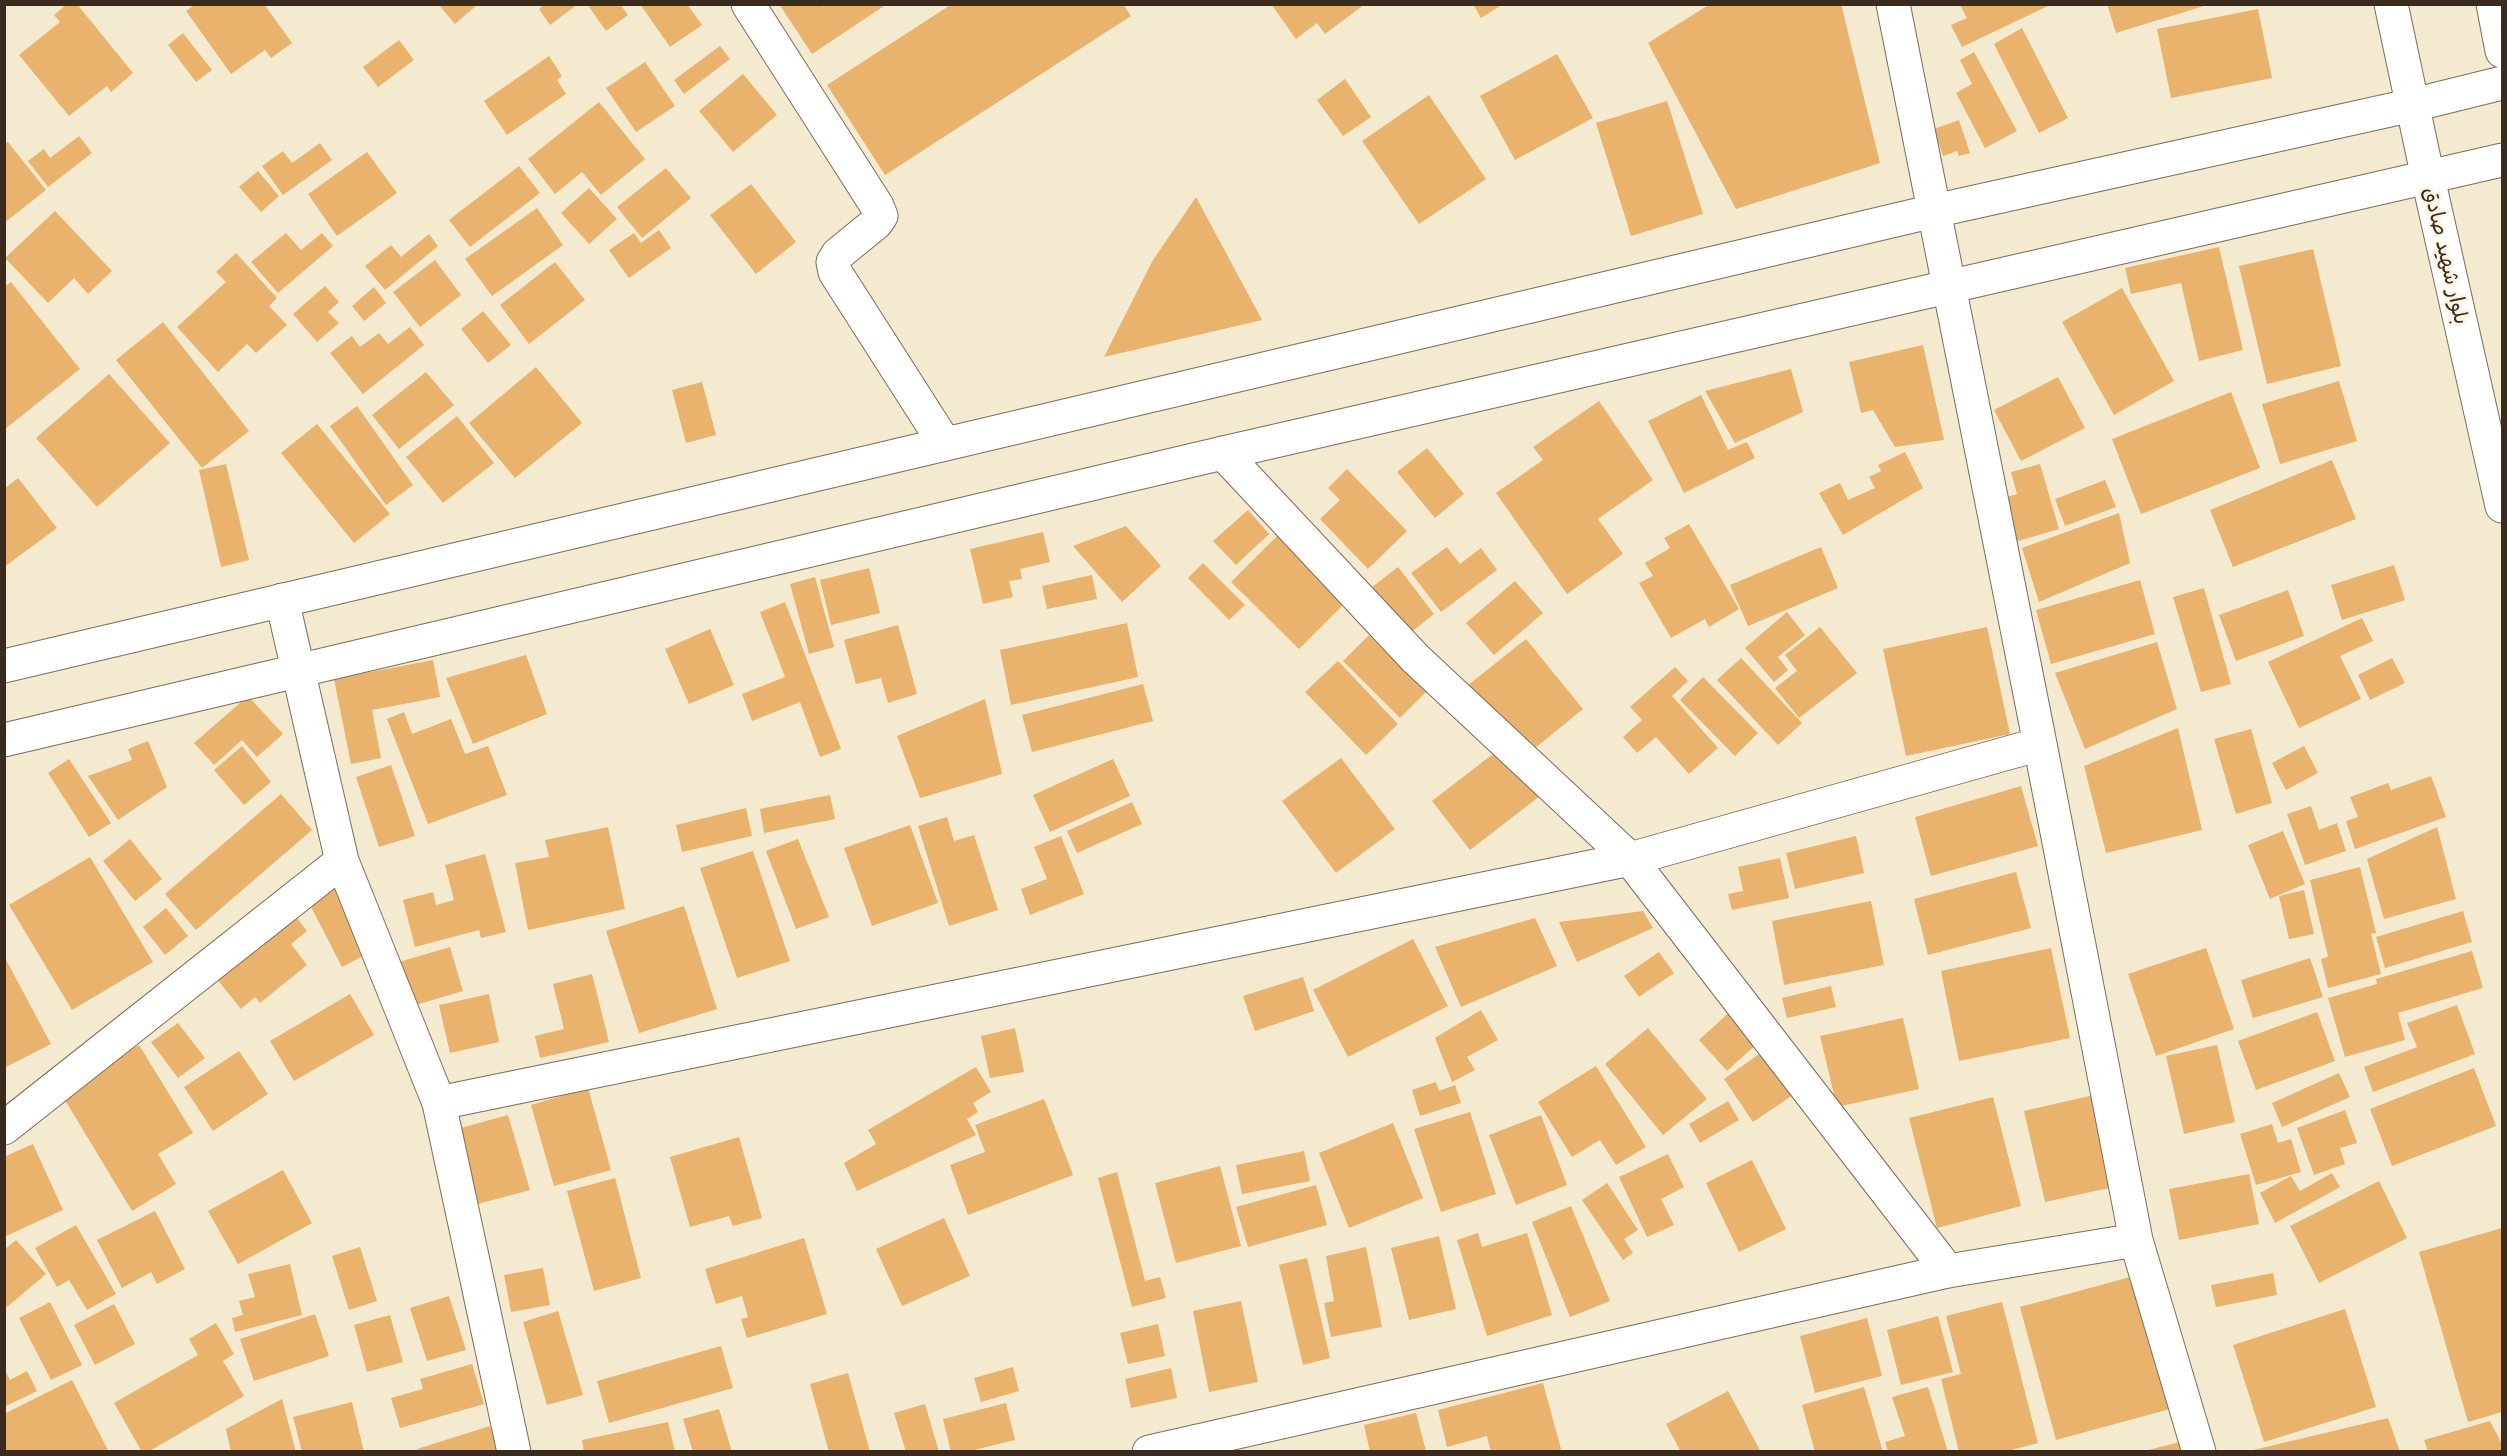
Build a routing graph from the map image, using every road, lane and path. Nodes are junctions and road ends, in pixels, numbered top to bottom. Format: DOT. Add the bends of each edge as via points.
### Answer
graph roads {
  1 [pos="748,4"];
  2 [pos="1893,4"];
  3 [pos="2391,4"];
  4 [pos="2493,4"];
  5 [pos="2502,51"];
  6 [pos="2502,83"];
  7 [pos="2414,105"];
  8 [pos="2502,160"];
  9 [pos="2428,178"];
  10 [pos="1934,211"];
  11 [pos="1950,288"];
  12 [pos="945,444"];
  13 [pos="1223,453"];
  14 [pos="2502,506"];
  15 [pos="282,600"];
  16 [pos="4,666"];
  17 [pos="299,670"];
  18 [pos="4,740"];
  19 [pos="2040,744"];
  20 [pos="1630,859"];
  21 [pos="342,861"];
  22 [pos="439,1103"];
  23 [pos="4,1128"];
  24 [pos="2136,1240"];
  25 [pos="1948,1271"];
  26 [pos="513,1452"];
  27 [pos="1149,1452"];
  28 [pos="2199,1452"];
  1 -- 12 [label="street" via="878,206 881,216 876,223 832,262"];
  2 -- 10 [label="street"];
  3 -- 7 [label="street, بلوار شهید صادق"];
  4 -- 5 [label="street"];
  6 -- 7 [label="street"];
  7 -- 9 [label="street, بلوار شهید صادق"];
  7 -- 10 [label="street"];
  8 -- 9 [label="street"];
  9 -- 11 [label="street"];
  9 -- 14 [label="street, بلوار شهید صادق"];
  10 -- 11 [label="street"];
  10 -- 12 [label="street"];
  11 -- 13 [label="street"];
  11 -- 19 [label="street"];
  12 -- 15 [label="street"];
  13 -- 17 [label="street"];
  13 -- 20 [label="street" via="1415,658"];
  15 -- 16 [label="street"];
  15 -- 17 [label="street"];
  17 -- 18 [label="street"];
  17 -- 21 [label="street"];
  19 -- 20 [label="street"];
  19 -- 24 [label="street"];
  20 -- 22 [label="street"];
  20 -- 25 [label="street"];
  21 -- 22 [label="street"];
  21 -- 23 [label="street"];
  22 -- 26 [label="street"];
  24 -- 25 [label="street"];
  24 -- 28 [label="street"];
  25 -- 27 [label="street"];
}
